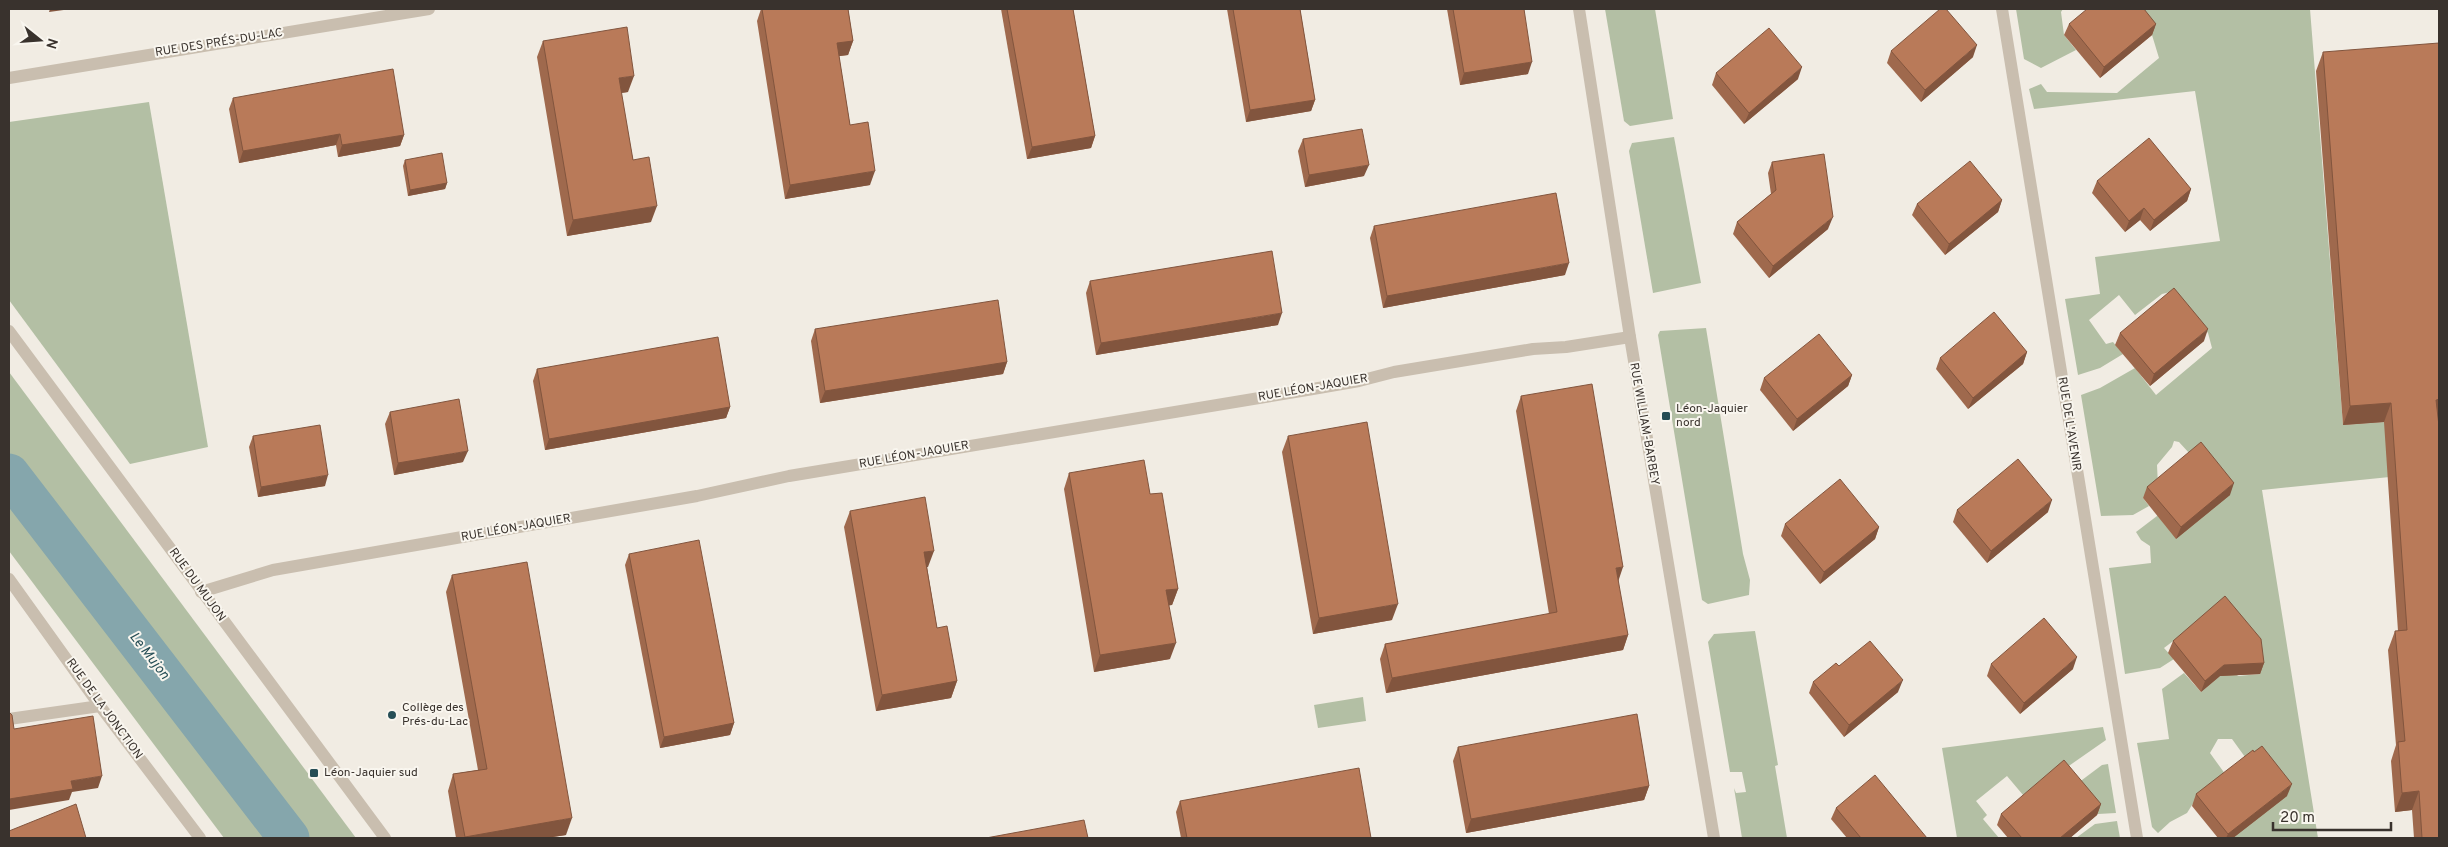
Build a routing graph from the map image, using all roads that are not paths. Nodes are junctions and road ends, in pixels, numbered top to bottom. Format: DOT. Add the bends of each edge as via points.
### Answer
graph roads {
  1 [pos="429,9"];
  2 [pos="1579,9"];
  3 [pos="2002,9"];
  4 [pos="9,78"];
  5 [pos="9,331"];
  6 [pos="1630,337"];
  7 [pos="9,579"];
  8 [pos="202,592"];
  9 [pos="100,706"];
  10 [pos="9,719"];
  11 [pos="200,838"];
  12 [pos="385,838"];
  13 [pos="1714,838"];
  14 [pos="2137,838"];
  1 -- 4 [label="street, RUE DES PRÉS-DU-LAC"];
  2 -- 6 [label="street, RUE WILLIAM-BARBEY"];
  3 -- 14 [label="street, RUE DE L'AVENIR"];
  5 -- 8 [label="street, RUE DU MUJON"];
  6 -- 8 [label="street, RUE LÉON-JAQUIER" via="1440,364 1307,390 789,476 697,496 273,570"];
  6 -- 13 [label="street, RUE WILLIAM-BARBEY"];
  7 -- 9 [label="street, RUE DE LA JONCTION"];
  8 -- 12 [label="street, RUE DU MUJON"];
  9 -- 10 [label="street"];
  9 -- 11 [label="street, RUE DE LA JONCTION"];
}
